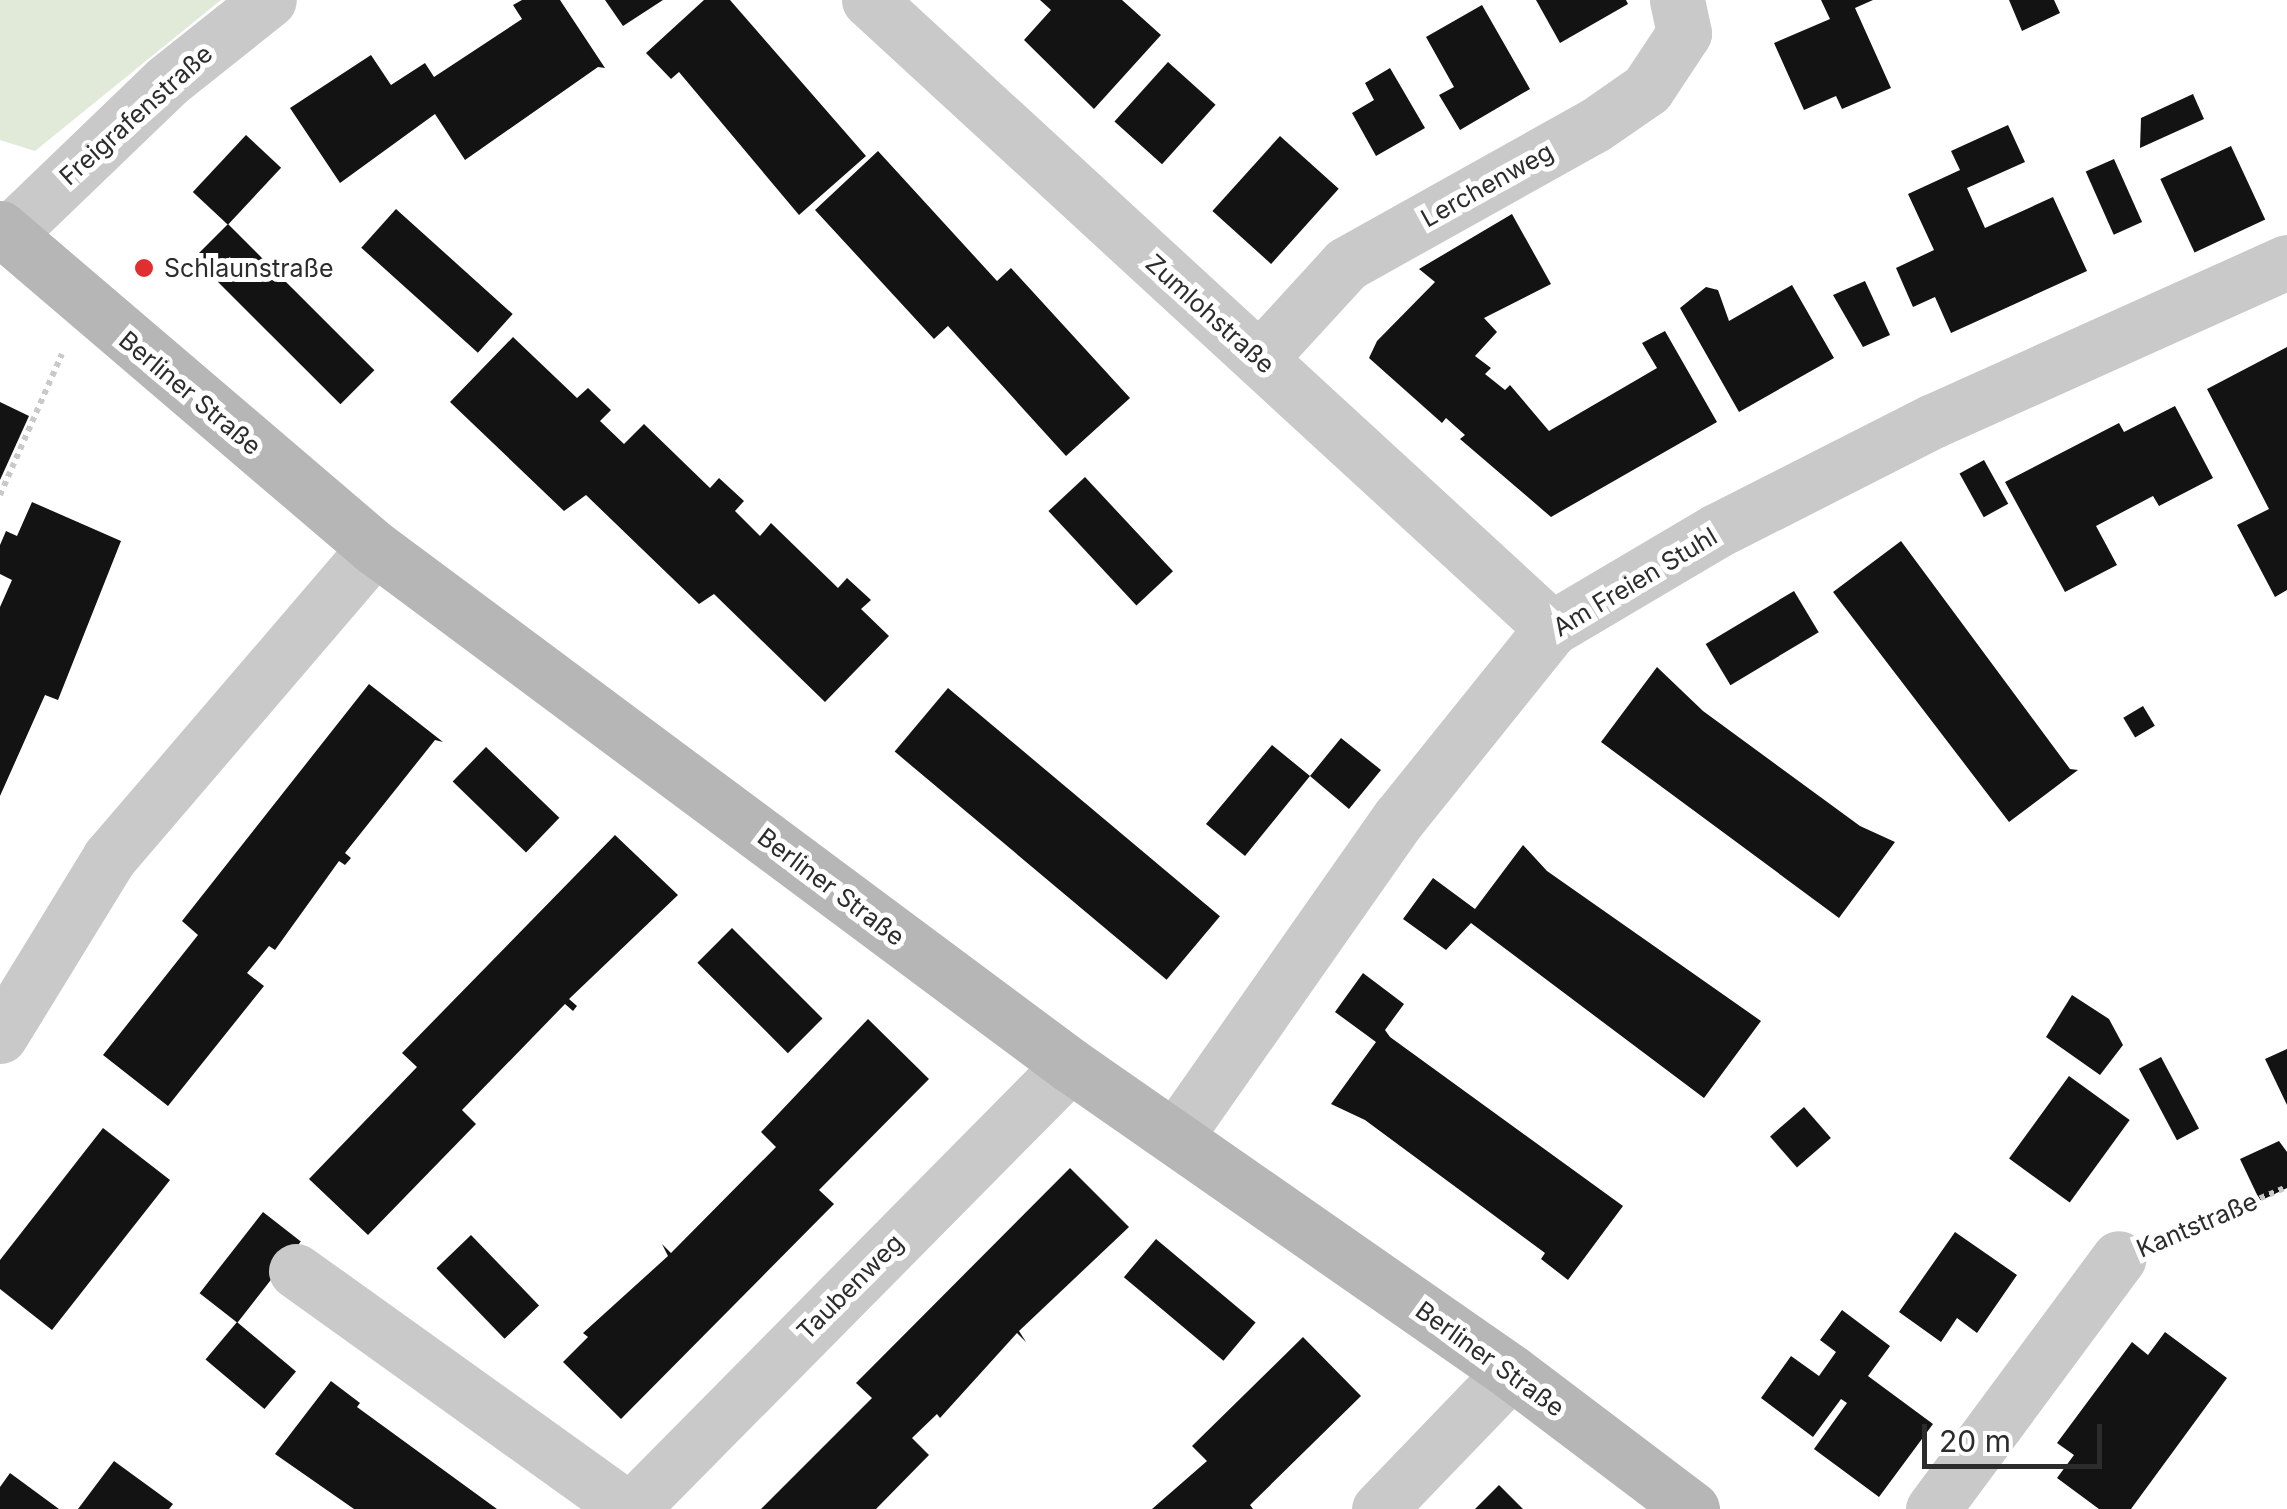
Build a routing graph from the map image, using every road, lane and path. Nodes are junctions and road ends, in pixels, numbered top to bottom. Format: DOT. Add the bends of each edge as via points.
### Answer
graph roads {
  1 [pos="269,0"];
  2 [pos="869,0"];
  3 [pos="1677,0"];
  4 [pos="4,231"];
  5 [pos="2287,262"];
  6 [pos="80,301"];
  7 [pos="1260,358"];
  8 [pos="0,496"];
  9 [pos="375,548"];
  10 [pos="1552,628"];
  11 [pos="0,1036"];
  12 [pos="1070,1065"];
  13 [pos="1176,1136"];
  14 [pos="2287,1187"];
  15 [pos="2119,1258"];
  16 [pos="296,1272"];
  17 [pos="1510,1372"];
  18 [pos="629,1509"];
  19 [pos="1379,1509"];
  20 [pos="1692,1509"];
  21 [pos="1933,1509"];
  1 -- 4 [label="street, Freigrafenstraße" via="167,82"];
  2 -- 7 [label="street, Zumlohstraße" via="1000,127"];
  3 -- 7 [label="street, Lerchenweg" via="1684,33 1648,89 1346,264"];
  4 -- 6 [label="street, Berliner Straße"];
  5 -- 10 [label="street, Am Freien Stuhl" via="1933,421 1716,531"];
  6 -- 8 [label="path"];
  6 -- 9 [label="street, Berliner Straße"];
  7 -- 10 [label="street, Zumlohstraße"];
  9 -- 11 [label="street" via="109,858"];
  9 -- 12 [label="street, Berliner Straße"];
  10 -- 13 [label="street, Am Freien Stuhl" via="1399,818"];
  12 -- 13 [label="street, Berliner Straße"];
  12 -- 18 [label="street, Taubenweg"];
  13 -- 17 [label="street, Berliner Straße"];
  14 -- 15 [label="path, Kantstraße"];
  15 -- 21 [label="street, Kantstraße"];
  16 -- 18 [label="street, Taubenweg"];
  17 -- 19 [label="street"];
  17 -- 20 [label="street, Berliner Straße"];
}
